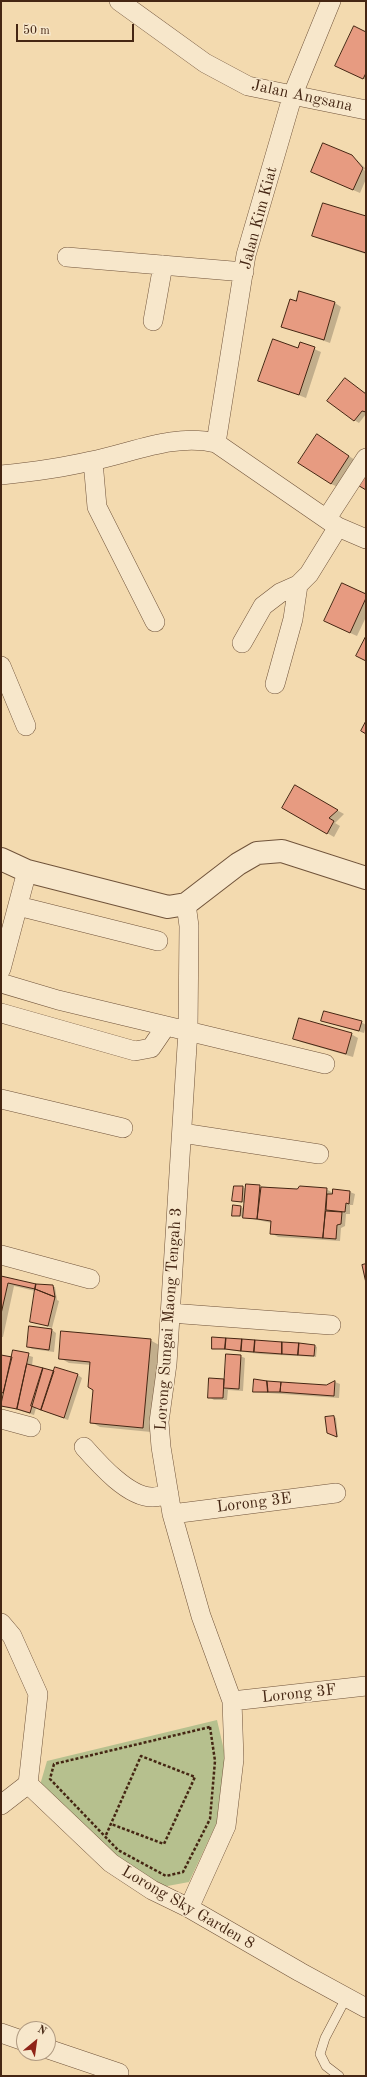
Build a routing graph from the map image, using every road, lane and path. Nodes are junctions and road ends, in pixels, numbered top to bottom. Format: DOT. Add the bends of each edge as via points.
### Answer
graph roads {
  1 [pos="119,1"];
  2 [pos="331,1"];
  3 [pos="293,94"];
  4 [pos="366,110"];
  5 [pos="67,257"];
  6 [pos="163,265"];
  7 [pos="244,272"];
  8 [pos="153,321"];
  9 [pos="216,443"];
  10 [pos="366,458"];
  11 [pos="93,461"];
  12 [pos="1,475"];
  13 [pos="332,522"];
  14 [pos="366,539"];
  15 [pos="298,585"];
  16 [pos="155,622"];
  17 [pos="242,643"];
  18 [pos="2,673"];
  19 [pos="275,684"];
  20 [pos="26,726"];
  21 [pos="1,860"];
  22 [pos="27,871"];
  23 [pos="366,878"];
  24 [pos="186,904"];
  25 [pos="18,906"];
  26 [pos="158,941"];
  27 [pos="4,942"];
  28 [pos="1,969"];
  29 [pos="1,983"];
  30 [pos="1,1013"];
  31 [pos="166,1026"];
  32 [pos="188,1030"];
  33 [pos="325,1064"];
  34 [pos="1,1099"];
  35 [pos="123,1128"];
  36 [pos="182,1133"];
  37 [pos="320,1154"];
  38 [pos="1,1255"];
  39 [pos="90,1279"];
  40 [pos="170,1313"];
  41 [pos="331,1325"];
  42 [pos="1,1419"];
  43 [pos="31,1427"];
  44 [pos="84,1447"];
  45 [pos="336,1493"];
  46 [pos="168,1494"];
  47 [pos="172,1514"];
  48 [pos="1,1623"];
  49 [pos="366,1686"];
  50 [pos="232,1701"];
  51 [pos="28,1784"];
  52 [pos="1,1805"];
  53 [pos="111,1824"];
  54 [pos="100,1842"];
  55 [pos="189,1908"];
  56 [pos="346,1998"];
  57 [pos="366,2008"];
  58 [pos="1,2033"];
  59 [pos="16,2038"];
  60 [pos="56,2052"];
  61 [pos="119,2073"];
  62 [pos="339,2076"];
  1 -- 3 [label="street, Jalan Angsana" via="205,63 248,86"];
  2 -- 3 [label="street, Jalan Kim Kiat"];
  3 -- 4 [label="street, Jalan Angsana"];
  3 -- 7 [label="street, Jalan Kim Kiat" via="246,255"];
  5 -- 6 [label="street"];
  6 -- 7 [label="street"];
  6 -- 8 [label="street"];
  7 -- 9 [label="street, Jalan Kim Kiat"];
  9 -- 11 [label="street" via="203,440 148,445"];
  9 -- 13 [label="street"];
  10 -- 13 [label="street"];
  11 -- 12 [label="street"];
  11 -- 16 [label="street" via="97,507"];
  13 -- 14 [label="street"];
  13 -- 15 [label="street" via="309,574"];
  15 -- 17 [label="street" via="280,593 263,606"];
  15 -- 19 [label="street" via="293,619"];
  18 -- 20 [label="street"];
  21 -- 22 [label="street"];
  22 -- 24 [label="street" via="168,907"];
  22 -- 25 [label="street"];
  23 -- 24 [label="street" via="282,851 257,853 238,864"];
  24 -- 32 [label="street, Lorong Sungai Maong Tengah 3" via="189,926"];
  25 -- 26 [label="street"];
  25 -- 27 [label="street"];
  27 -- 28 [label="street"];
  29 -- 31 [label="street" via="58,1000"];
  30 -- 31 [label="street" via="135,1051 151,1048"];
  31 -- 32 [label="street"];
  32 -- 33 [label="street"];
  32 -- 36 [label="street, Lorong Sungai Maong Tengah 3"];
  34 -- 35 [label="street"];
  36 -- 37 [label="street"];
  36 -- 40 [label="street, Lorong Sungai Maong Tengah 3"];
  38 -- 39 [label="street"];
  40 -- 41 [label="street"];
  40 -- 46 [label="street, Lorong Sungai Maong Tengah 3" via="167,1364 159,1422"];
  42 -- 43 [label="street"];
  44 -- 46 [label="street" via="104,1470 130,1490 152,1498"];
  45 -- 47 [label="street, Lorong 3E"];
  46 -- 47 [label="street, Lorong Sungai Maong Tengah 3"];
  47 -- 50 [label="street, Lorong Sungai Maong Tengah 3" via="202,1616"];
  48 -- 51 [label="street" via="12,1636 38,1694"];
  49 -- 50 [label="street, Lorong 3F"];
  50 -- 55 [label="street, Lorong Sungai Maong Tengah 3" via="234,1759 226,1826"];
  51 -- 52 [label="street"];
  51 -- 54 [label="street, Lorong Sky Garden 8"];
  53 -- 53 [label="path" via="164,1844 195,1777 141,1756"];
  53 -- 54 [label="path"];
  54 -- 54 [label="path" via="166,1876 183,1872 210,1818 215,1761 210,1727 54,1764 50,1779"];
  54 -- 55 [label="street, Lorong Sky Garden 8" via="111,1863 152,1890"];
  55 -- 56 [label="street, Lorong Sky Garden 8"];
  56 -- 57 [label="street, Lorong Sky Garden 8"];
  56 -- 62 [label="lane" via="325,2038 320,2054 326,2066"];
  58 -- 59 [label="street"];
  60 -- 61 [label="street"];
}
